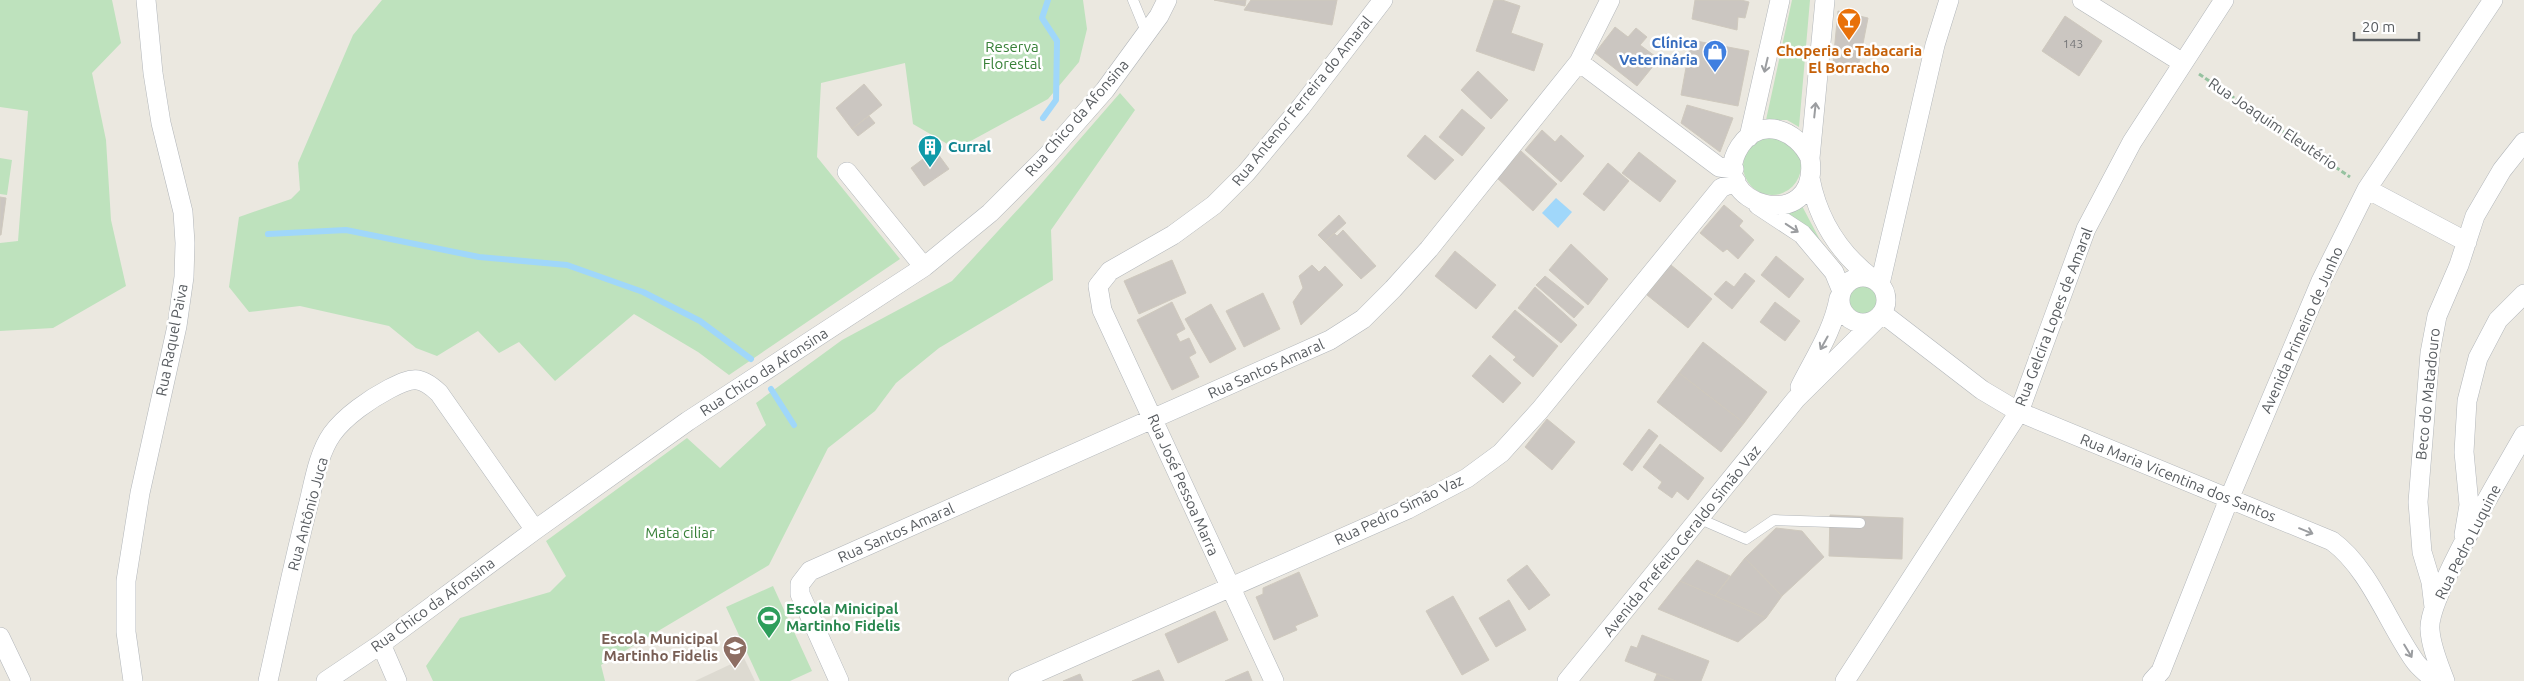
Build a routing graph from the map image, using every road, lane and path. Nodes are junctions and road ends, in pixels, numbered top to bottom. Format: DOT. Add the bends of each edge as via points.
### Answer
graph roads {
  1 [pos="146,0"];
  2 [pos="1133,0"];
  3 [pos="1383,0"];
  4 [pos="1610,0"];
  5 [pos="1780,0"];
  6 [pos="1825,0"];
  7 [pos="1949,0"];
  8 [pos="2082,0"];
  9 [pos="2224,0"];
  10 [pos="2493,0"];
  11 [pos="1163,8"];
  12 [pos="1147,34"];
  13 [pos="1579,62"];
  14 [pos="2183,63"];
  15 [pos="1749,137"];
  16 [pos="2524,142"];
  17 [pos="1810,158"];
  18 [pos="847,172"];
  19 [pos="1735,175"];
  20 [pos="1810,178"];
  21 [pos="2367,189"];
  22 [pos="1752,201"];
  23 [pos="2467,242"];
  24 [pos="924,267"];
  25 [pos="1877,282"];
  26 [pos="1098,286"];
  27 [pos="1840,293"];
  28 [pos="2524,294"];
  29 [pos="1879,316"];
  30 [pos="1792,404"];
  31 [pos="2019,412"];
  32 [pos="1154,420"];
  33 [pos="2524,435"];
  34 [pos="2229,499"];
  35 [pos="1700,519"];
  36 [pos="1860,523"];
  37 [pos="535,530"];
  38 [pos="2463,546"];
  39 [pos="1229,588"];
  40 [pos="2434,607"];
  41 [pos="0,637"];
  42 [pos="381,644"];
  43 [pos="21,681"];
  44 [pos="133,681"];
  45 [pos="268,681"];
  46 [pos="326,681"];
  47 [pos="397,681"];
  48 [pos="839,681"];
  49 [pos="1018,681"];
  50 [pos="1274,681"];
  51 [pos="1568,681"];
  52 [pos="1845,681"];
  53 [pos="2152,681"];
  54 [pos="2436,681"];
  55 [pos="2445,681"];
  1 -- 44 [label="street, Rua Raquel Paiva" via="153,73 183,212 185,243 177,326 140,493 126,581 126,632"];
  2 -- 12 [label="lane"];
  3 -- 26 [label="street, Rua Antenor Ferreira do Amaral" via="1246,173 1214,205 1172,235 1110,271"];
  4 -- 13 [label="street, Rua Santos Amaral"];
  5 -- 15 [label="street, one-way"];
  17 -- 6 [label="street, one-way"];
  7 -- 25 [label="street"];
  8 -- 14 [label="street"];
  9 -- 14 [label="street, Rua Gelcira Lopes de Amaral"];
  10 -- 21 [label="street, Avenida Primeiro de Junho"];
  11 -- 12 [label="street, Rua Chico da Afonsina"];
  12 -- 24 [label="street, Rua Chico da Afonsina" via="1106,90 1046,157 990,213"];
  13 -- 19 [label="street" via="1719,167"];
  13 -- 32 [label="street, Rua Santos Amaral" via="1429,248 1363,319 1330,340"];
  14 -- 21 [label="path, Rua Joaquim Eleutério"];
  14 -- 31 [label="street, Rua Gelcira Lopes de Amaral" via="2132,142 2086,229"];
  15 -- 17 [label="street" via="1766,130 1785,132 1796,138"];
  15 -- 19 [label="street" via="1738,151"];
  16 -- 23 [label="street, Beco do Matadouro" via="2502,170 2475,216"];
  17 -- 20 [label="street"];
  18 -- 24 [label="street"];
  19 -- 22 [label="street" via="1742,191"];
  19 -- 39 [label="street, Rua Pedro Simão Vaz" via="1501,453 1467,478 1408,509"];
  20 -- 22 [label="street" via="1797,198 1787,204 1763,206"];
  20 -- 25 [label="street" via="1822,218 1839,246 1854,264"];
  21 -- 23 [label="street"];
  21 -- 34 [label="street, Avenida Primeiro de Junho" via="2321,281"];
  22 -- 27 [label="street, one-way" via="1802,234 1834,272"];
  23 -- 40 [label="street, Beco do Matadouro" via="2437,316 2420,450 2418,502"];
  24 -- 37 [label="street, Rua Chico da Afonsina" via="688,421"];
  25 -- 27 [label="street" via="1867,276 1852,278"];
  25 -- 29 [label="street" via="1886,298"];
  26 -- 32 [label="street, Rua José Pessoa Marra" via="1102,310"];
  27 -- 29 [label="street" via="1843,312 1848,318 1862,323"];
  27 -- 30 [label="street, one-way" via="1836,316 1827,337"];
  28 -- 38 [label="street" via="2498,320 2478,358 2467,401 2464,452 2469,505"];
  29 -- 30 [label="street"];
  29 -- 31 [label="street, Rua Maria Vicentina dos Santos" via="1982,390"];
  30 -- 35 [label="street, Avenida Prefeito Geraldo Simão Vaz"];
  31 -- 34 [label="street, Rua Maria Vicentina dos Santos"];
  31 -- 52 [label="street, Rua Gelcira Lopes de Amaral"];
  32 -- 39 [label="street, Rua José Pessoa Marra"];
  32 -- 48 [label="street, Rua Santos Amaral" via="810,572 800,584 803,603"];
  33 -- 38 [label="street, Rua Pedro Luquine"];
  34 -- 53 [label="street, Avenida Primeiro de Junho" via="2161,671"];
  34 -- 54 [label="street, Rua Maria Vicentina dos Santos, one-way" via="2332,541 2343,550 2356,565 2415,662"];
  35 -- 36 [label="lane" via="1746,539 1774,520"];
  35 -- 51 [label="street, Avenida Prefeito Geraldo Simão Vaz"];
  37 -- 42 [label="street, Rua Chico da Afonsina"];
  37 -- 45 [label="street, Rua Antônio Juca" via="439,393 427,382 417,379 403,382 383,392 344,421 326,447 300,536"];
  38 -- 40 [label="street, Rua Pedro Luquine"];
  39 -- 49 [label="street, Rua Pedro Simão Vaz"];
  39 -- 50 [label="street, Rua José Pessoa Marra"];
  40 -- 55 [label="street, Rua Pedro Luquine" via="2429,628"];
  41 -- 43 [label="street"];
  42 -- 46 [label="street, Rua Chico da Afonsina"];
  42 -- 47 [label="street"];
}
